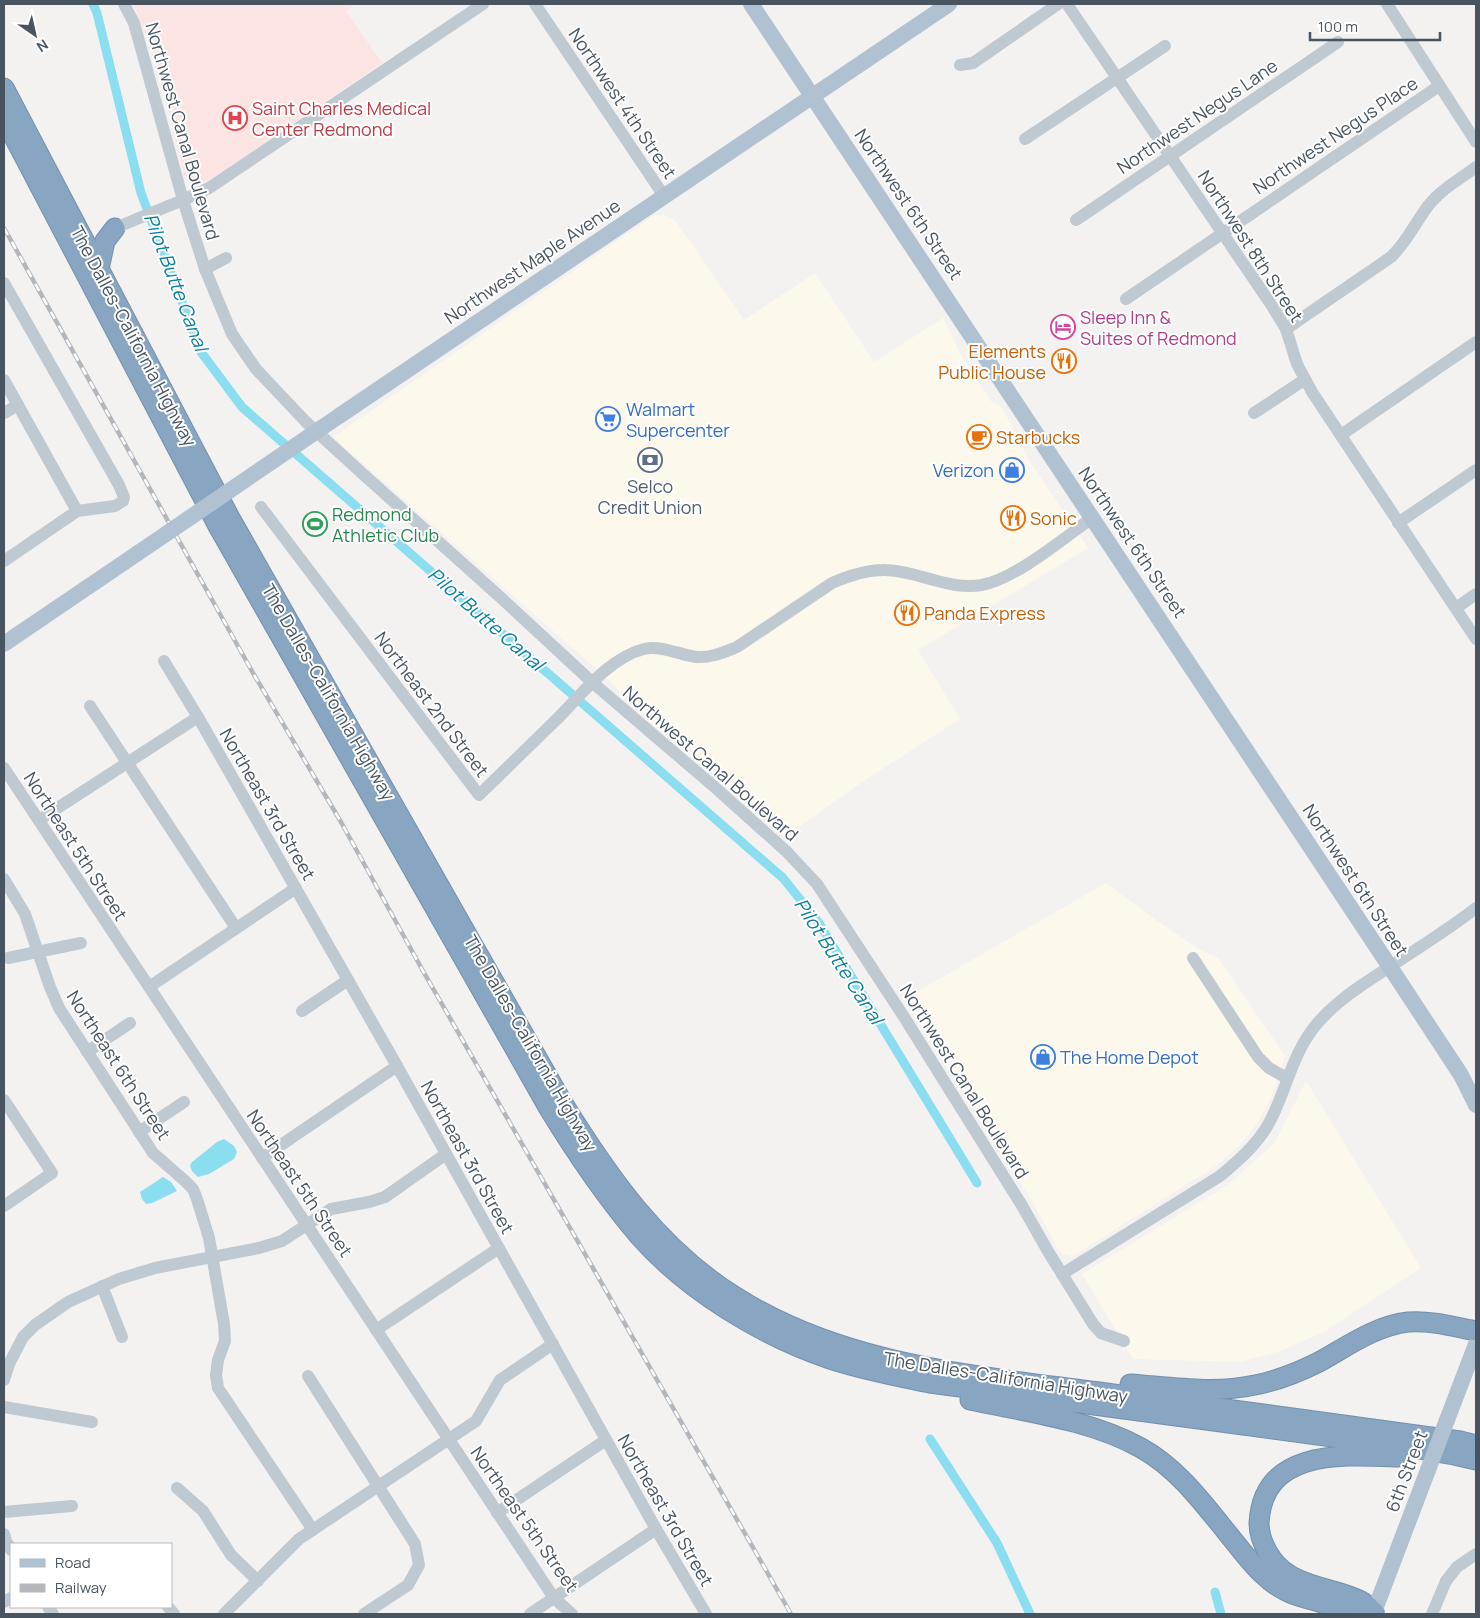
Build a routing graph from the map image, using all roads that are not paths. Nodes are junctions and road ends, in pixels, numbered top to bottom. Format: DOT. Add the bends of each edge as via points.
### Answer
graph roads {
  1 [pos="124,4"];
  2 [pos="483,4"];
  3 [pos="535,4"];
  4 [pos="751,4"];
  5 [pos="949,4"];
  6 [pos="1058,4"];
  7 [pos="1067,4"];
  8 [pos="1387,4"];
  9 [pos="1338,42"];
  10 [pos="1165,46"];
  11 [pos="960,65"];
  12 [pos="1117,78"];
  13 [pos="1439,86"];
  14 [pos="4,88"];
  15 [pos="812,95"];
  16 [pos="4,118"];
  17 [pos="1025,139"];
  18 [pos="1476,142"];
  19 [pos="1170,156"];
  20 [pos="1476,167"];
  21 [pos="664,196"];
  22 [pos="183,200"];
  23 [pos="72,218"];
  24 [pos="1076,220"];
  25 [pos="115,228"];
  26 [pos="1222,232"];
  27 [pos="226,258"];
  28 [pos="99,269"];
  29 [pos="205,269"];
  30 [pos="4,283"];
  31 [pos="1126,299"];
  32 [pos="1286,329"];
  33 [pos="1476,342"];
  34 [pos="4,380"];
  35 [pos="1304,380"];
  36 [pos="18,405"];
  37 [pos="4,413"];
  38 [pos="1254,414"];
  39 [pos="1341,435"];
  40 [pos="1476,470"];
  41 [pos="262,507"];
  42 [pos="77,511"];
  43 [pos="1092,518"];
  44 [pos="1398,523"];
  45 [pos="4,561"];
  46 [pos="1476,594"];
  47 [pos="1456,608"];
  48 [pos="1476,639"];
  49 [pos="4,644"];
  50 [pos="164,661"];
  51 [pos="590,686"];
  52 [pos="90,706"];
  53 [pos="198,717"];
  54 [pos="127,763"];
  55 [pos="4,768"];
  56 [pos="39,820"];
  57 [pos="4,879"];
  58 [pos="296,888"];
  59 [pos="1476,908"];
  60 [pos="236,928"];
  61 [pos="82,943"];
  62 [pos="38,952"];
  63 [pos="8,958"];
  64 [pos="1193,958"];
  65 [pos="1390,967"];
  66 [pos="348,980"];
  67 [pos="149,986"];
  68 [pos="302,1011"];
  69 [pos="130,1023"];
  70 [pos="87,1052"];
  71 [pos="397,1066"];
  72 [pos="1287,1078"];
  73 [pos="4,1100"];
  74 [pos="184,1102"];
  75 [pos="1476,1105"];
  76 [pos="139,1132"];
  77 [pos="446,1154"];
  78 [pos="262,1158"];
  79 [pos="4,1206"];
  80 [pos="306,1225"];
  81 [pos="499,1248"];
  82 [pos="212,1257"];
  83 [pos="1062,1274"];
  84 [pos="102,1286"];
  85 [pos="376,1330"];
  86 [pos="1476,1331"];
  87 [pos="122,1337"];
  88 [pos="1124,1341"];
  89 [pos="553,1344"];
  90 [pos="1476,1344"];
  91 [pos="875,1372"];
  92 [pos="977,1375"];
  93 [pos="308,1376"];
  94 [pos="4,1380"];
  95 [pos="4,1407"];
  96 [pos="92,1422"];
  97 [pos="449,1440"];
  98 [pos="606,1440"];
  99 [pos="1476,1445"];
  100 [pos="1476,1460"];
  101 [pos="1476,1465"];
  102 [pos="379,1486"];
  103 [pos="177,1488"];
  104 [pos="72,1506"];
  105 [pos="4,1512"];
  106 [pos="497,1513"];
  107 [pos="656,1529"];
  108 [pos="313,1530"];
  109 [pos="4,1534"];
  110 [pos="10,1548"];
  111 [pos="1476,1554"];
  112 [pos="258,1581"];
  113 [pos="554,1598"];
  114 [pos="1373,1613"];
  115 [pos="224,1614"];
  116 [pos="364,1614"];
  117 [pos="530,1614"];
  118 [pos="572,1614"];
  119 [pos="706,1614"];
  120 [pos="1432,1614"];
  1 -- 22 [label="street, Northwest Canal Boulevard" via="134,23"];
  2 -- 22 [label="street" via="209,188"];
  3 -- 21 [label="street, Northwest 4th Street"];
  4 -- 15 [label="main road, Northwest 6th Street"];
  5 -- 15 [label="main road, Northwest Maple Avenue"];
  6 -- 11 [label="street" via="973,63"];
  7 -- 12 [label="street, Northwest 8th Street"];
  8 -- 13 [label="street"];
  9 -- 19 [label="street, Northwest Negus Lane"];
  10 -- 12 [label="street"];
  12 -- 17 [label="street"];
  12 -- 19 [label="street, Northwest 8th Street"];
  13 -- 18 [label="street"];
  13 -- 26 [label="street, Northwest Negus Place"];
  14 -- 23 [label="highway, The Dalles-California Highway"];
  15 -- 21 [label="main road, Northwest Maple Avenue"];
  15 -- 43 [label="main road, Northwest 6th Street"];
  16 -- 91 [label="highway, The Dalles-California Highway" via="218,526 576,1153 610,1201 642,1238 676,1271 726,1309 769,1333 829,1359"];
  19 -- 24 [label="street, Northwest Negus Lane"];
  19 -- 26 [label="street, Northwest 8th Street"];
  20 -- 32 [label="street" via="1429,205 1401,248 1391,257"];
  21 -- 49 [label="main road, Northwest Maple Avenue, bridge"];
  22 -- 25 [label="street"];
  22 -- 29 [label="street, Northwest Canal Boulevard"];
  23 -- 25 [label="highway" via="89,228"];
  23 -- 28 [label="highway, The Dalles-California Highway"];
  25 -- 28 [label="highway" via="104,241"];
  26 -- 31 [label="street, Northwest Negus Place"];
  26 -- 32 [label="street, Northwest 8th Street"];
  27 -- 29 [label="street, Northwest Canal Boulevard"];
  28 -- 92 [label="highway, The Dalles-California Highway" via="235,527 561,1100 622,1191 654,1230 688,1261 732,1295 778,1322 882,1358"];
  29 -- 51 [label="street, Northwest Canal Boulevard" via="232,334 256,368 306,422 499,596"];
  30 -- 42 [label="street" via="123,493 123,501 115,506"];
  32 -- 35 [label="street, Northwest 8th Street"];
  33 -- 39 [label="street"];
  34 -- 36 [label="street"];
  35 -- 38 [label="street"];
  35 -- 39 [label="street, Northwest 8th Street"];
  36 -- 37 [label="street"];
  36 -- 42 [label="street"];
  39 -- 44 [label="street, Northwest 8th Street"];
  40 -- 44 [label="street"];
  41 -- 51 [label="street, Northeast 2nd Street" via="479,795"];
  42 -- 45 [label="street"];
  43 -- 51 [label="street, Northeast 2nd Street" via="1017,570 990,583 968,586 884,570 849,576 832,583 737,647 702,657 645,649 626,656"];
  43 -- 65 [label="main road, Northwest 6th Street"];
  44 -- 47 [label="street, Northwest 8th Street"];
  46 -- 47 [label="street"];
  47 -- 48 [label="street, Northwest 8th Street"];
  50 -- 53 [label="street, Northeast 3rd Street"];
  51 -- 83 [label="street, Northwest Canal Boulevard" via="718,790 816,884 894,1001"];
  52 -- 54 [label="street"];
  53 -- 54 [label="street"];
  53 -- 58 [label="street, Northeast 3rd Street"];
  54 -- 56 [label="street"];
  54 -- 60 [label="street"];
  55 -- 56 [label="street, Northeast 5th Street"];
  56 -- 67 [label="street, Northeast 5th Street"];
  57 -- 62 [label="street, Northeast 6th Street" via="25,914"];
  58 -- 60 [label="street"];
  58 -- 66 [label="street, Northeast 3rd Street"];
  59 -- 65 [label="street"];
  60 -- 67 [label="street"];
  61 -- 62 [label="street"];
  62 -- 63 [label="street"];
  62 -- 70 [label="street, Northeast 6th Street" via="59,1008"];
  64 -- 72 [label="street" via="1258,1058"];
  65 -- 72 [label="street" via="1348,994 1322,1018 1301,1047"];
  65 -- 75 [label="main road, Northwest 6th Street" via="1461,1075"];
  66 -- 68 [label="street"];
  66 -- 71 [label="street, Northeast 3rd Street"];
  67 -- 78 [label="street, Northeast 5th Street"];
  69 -- 70 [label="street"];
  70 -- 76 [label="street, Northeast 6th Street"];
  71 -- 77 [label="street, Northeast 3rd Street"];
  71 -- 78 [label="street"];
  72 -- 83 [label="street" via="1261,1136 1238,1161 1220,1176"];
  73 -- 79 [label="street" via="52,1173"];
  74 -- 76 [label="street"];
  76 -- 82 [label="street, Northeast 6th Street" via="153,1153 193,1190"];
  77 -- 80 [label="street" via="384,1197 331,1209"];
  77 -- 81 [label="street, Northeast 3rd Street"];
  78 -- 80 [label="street, Northeast 5th Street"];
  80 -- 82 [label="street" via="282,1241"];
  80 -- 85 [label="street, Northeast 5th Street"];
  81 -- 85 [label="street"];
  81 -- 89 [label="street, Northeast 3rd Street"];
  82 -- 84 [label="street" via="155,1268"];
  82 -- 108 [label="street, Northeast 6th Street" via="225,1341 218,1360 218,1388"];
  83 -- 88 [label="street, Northwest Canal Boulevard" via="1101,1333"];
  84 -- 87 [label="street"];
  84 -- 94 [label="street" via="68,1302 35,1325 23,1337"];
  85 -- 97 [label="street, Northeast 5th Street"];
  86 -- 92 [label="highway" via="1410,1322 1382,1328 1283,1378 1255,1386 1224,1389"];
  89 -- 97 [label="street" via="500,1380 476,1421"];
  89 -- 98 [label="street, Northeast 3rd Street"];
  90 -- 114 [label="main road, 6th Street, bridge"];
  91 -- 100 [label="highway, The Dalles-California Highway" via="930,1383 1397,1446"];
  91 -- 114 [label="highway" via="927,1390 1102,1431 1142,1448 1168,1467 1194,1493 1255,1567 1286,1592 1356,1613"];
  92 -- 99 [label="highway, The Dalles-California Highway"];
  93 -- 102 [label="street"];
  95 -- 96 [label="street"];
  97 -- 102 [label="street"];
  97 -- 106 [label="street, Northeast 5th Street"];
  98 -- 106 [label="street"];
  98 -- 107 [label="street, Northeast 3rd Street"];
  101 -- 114 [label="highway" via="1415,1458 1332,1456 1291,1468 1266,1493 1260,1509 1259,1529 1274,1562 1301,1580 1361,1600"];
  102 -- 108 [label="street"];
  102 -- 116 [label="street" via="415,1544 419,1565 408,1585"];
  103 -- 112 [label="street" via="204,1512 231,1555"];
  104 -- 105 [label="street"];
  106 -- 113 [label="street, Northeast 5th Street"];
  107 -- 113 [label="street"];
  107 -- 119 [label="street, Northeast 3rd Street"];
  108 -- 112 [label="street"];
  109 -- 110 [label="street"];
  111 -- 120 [label="street" via="1457,1567 1446,1581"];
  112 -- 115 [label="street"];
  113 -- 117 [label="street"];
  113 -- 118 [label="street, Northeast 5th Street"];
}
